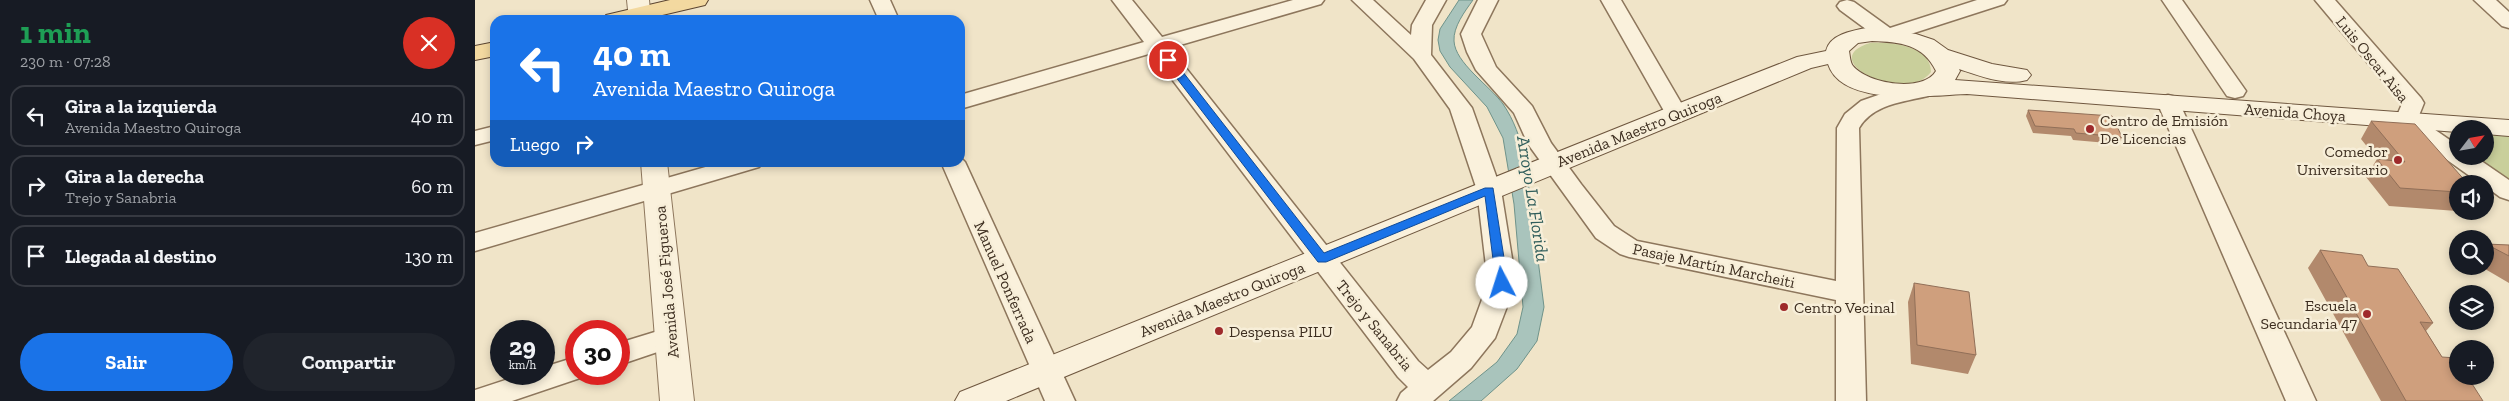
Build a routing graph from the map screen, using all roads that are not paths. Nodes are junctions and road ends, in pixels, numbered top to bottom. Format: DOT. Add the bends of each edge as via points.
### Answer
graph roads {
  1 [pos="697,0"];
  2 [pos="880,0"];
  3 [pos="1122,0"];
  4 [pos="1314,0"];
  5 [pos="1362,0"];
  6 [pos="1436,0"];
  7 [pos="1488,0"];
  8 [pos="1611,0"];
  9 [pos="1997,0"];
  10 [pos="2172,0"];
  11 [pos="2325,0"];
  12 [pos="2484,0"];
  13 [pos="1847,3"];
  14 [pos="639,11"];
  15 [pos="887,15"];
  16 [pos="1949,17"];
  17 [pos="2509,22"];
  18 [pos="1887,34"];
  19 [pos="1156,45"];
  20 [pos="1840,49"];
  21 [pos="490,50"];
  22 [pos="475,53"];
  23 [pos="1938,54"];
  24 [pos="1421,55"];
  25 [pos="1926,90"];
  26 [pos="2235,90"];
  27 [pos="965,101"];
  28 [pos="2168,102"];
  29 [pos="2509,110"];
  30 [pos="2409,112"];
  31 [pos="1677,113"];
  32 [pos="2509,128"];
  33 [pos="490,134"];
  34 [pos="475,138"];
  35 [pos="2449,148"];
  36 [pos="2471,165"];
  37 [pos="717,167"];
  38 [pos="955,167"];
  39 [pos="1546,167"];
  40 [pos="655,176"];
  41 [pos="1497,187"];
  42 [pos="2509,192"];
  43 [pos="475,242"];
  44 [pos="1322,259"];
  45 [pos="1851,294"];
  46 [pos="671,336"];
  47 [pos="630,350"];
  48 [pos="1046,370"];
  49 [pos="565,372"];
  50 [pos="1420,395"];
  51 [pos="477,401"];
  52 [pos="677,401"];
  53 [pos="971,401"];
  54 [pos="1060,401"];
  55 [pos="1851,401"];
  56 [pos="2301,401"];
  1 -- 14 [label="main road"];
  2 -- 15 [label="street"];
  3 -- 19 [label="street, Trejo y Sanabria"];
  4 -- 19 [label="street"];
  5 -- 24 [label="street"];
  6 -- 24 [label="street" via="1421,25"];
  7 -- 39 [label="street, Pasaje Martín Marcheiti" via="1471,34 1477,52 1487,70 1524,111"];
  8 -- 31 [label="street"];
  9 -- 16 [label="street"];
  10 -- 26 [label="street"];
  11 -- 30 [label="street, Luis Oscar Aisa"];
  12 -- 17 [label="street"];
  13 -- 18 [label="street"];
  13 -- 20 [label="street"];
  16 -- 18 [label="street"];
  16 -- 23 [label="street" via="1938,30 1935,44"];
  18 -- 20 [label="main road, Avenida Maestro Quiroga" via="1861,35"];
  18 -- 23 [label="main road, Avenida Choya" via="1916,41"];
  19 -- 27 [label="street"];
  19 -- 44 [label="street, Trejo y Sanabria"];
  20 -- 25 [label="main road, Avenida Choya" via="1839,64 1846,72 1871,86 1904,92"];
  20 -- 31 [label="main road, Avenida Maestro Quiroga"];
  21 -- 22 [label="main road"];
  23 -- 25 [label="main road" via="1947,65 1948,74 1943,82"];
  23 -- 26 [label="main road, Avenida Choya" via="2008,74"];
  24 -- 41 [label="street" via="1461,108"];
  25 -- 28 [label="main road, Avenida Choya" via="1967,87"];
  25 -- 45 [label="street" via="1877,102 1853,117 1848,128"];
  26 -- 30 [label="main road, Avenida Choya"];
  28 -- 30 [label="main road, Avenida Choya"];
  28 -- 56 [label="street"];
  29 -- 30 [label="main road, Avenida Choya"];
  30 -- 32 [label="main road, Avenida Choya"];
  30 -- 35 [label="street, Luis Oscar Aisa"];
  31 -- 39 [label="main road, Avenida Maestro Quiroga"];
  33 -- 34 [label="street"];
  36 -- 42 [label="street, Luis Oscar Aisa"];
  37 -- 40 [label="street"];
  38 -- 48 [label="street, Manuel Ponferrada"];
  39 -- 41 [label="main road, Avenida Maestro Quiroga"];
  39 -- 45 [label="street, Pasaje Martín Marcheiti" via="1605,232 1629,248"];
  40 -- 43 [label="street"];
  40 -- 46 [label="main road, Avenida José Figueroa"];
  41 -- 44 [label="main road, Avenida Maestro Quiroga"];
  41 -- 50 [label="street" via="1502,283 1485,331 1461,360"];
  44 -- 48 [label="main road, Avenida Maestro Quiroga"];
  44 -- 50 [label="street, Trejo y Sanabria" via="1408,369"];
  45 -- 55 [label="street"];
  46 -- 47 [label="street"];
  46 -- 52 [label="main road, Avenida José Figueroa"];
  48 -- 53 [label="main road, Avenida Maestro Quiroga"];
  48 -- 54 [label="street, Manuel Ponferrada"];
  49 -- 51 [label="street"];
}
